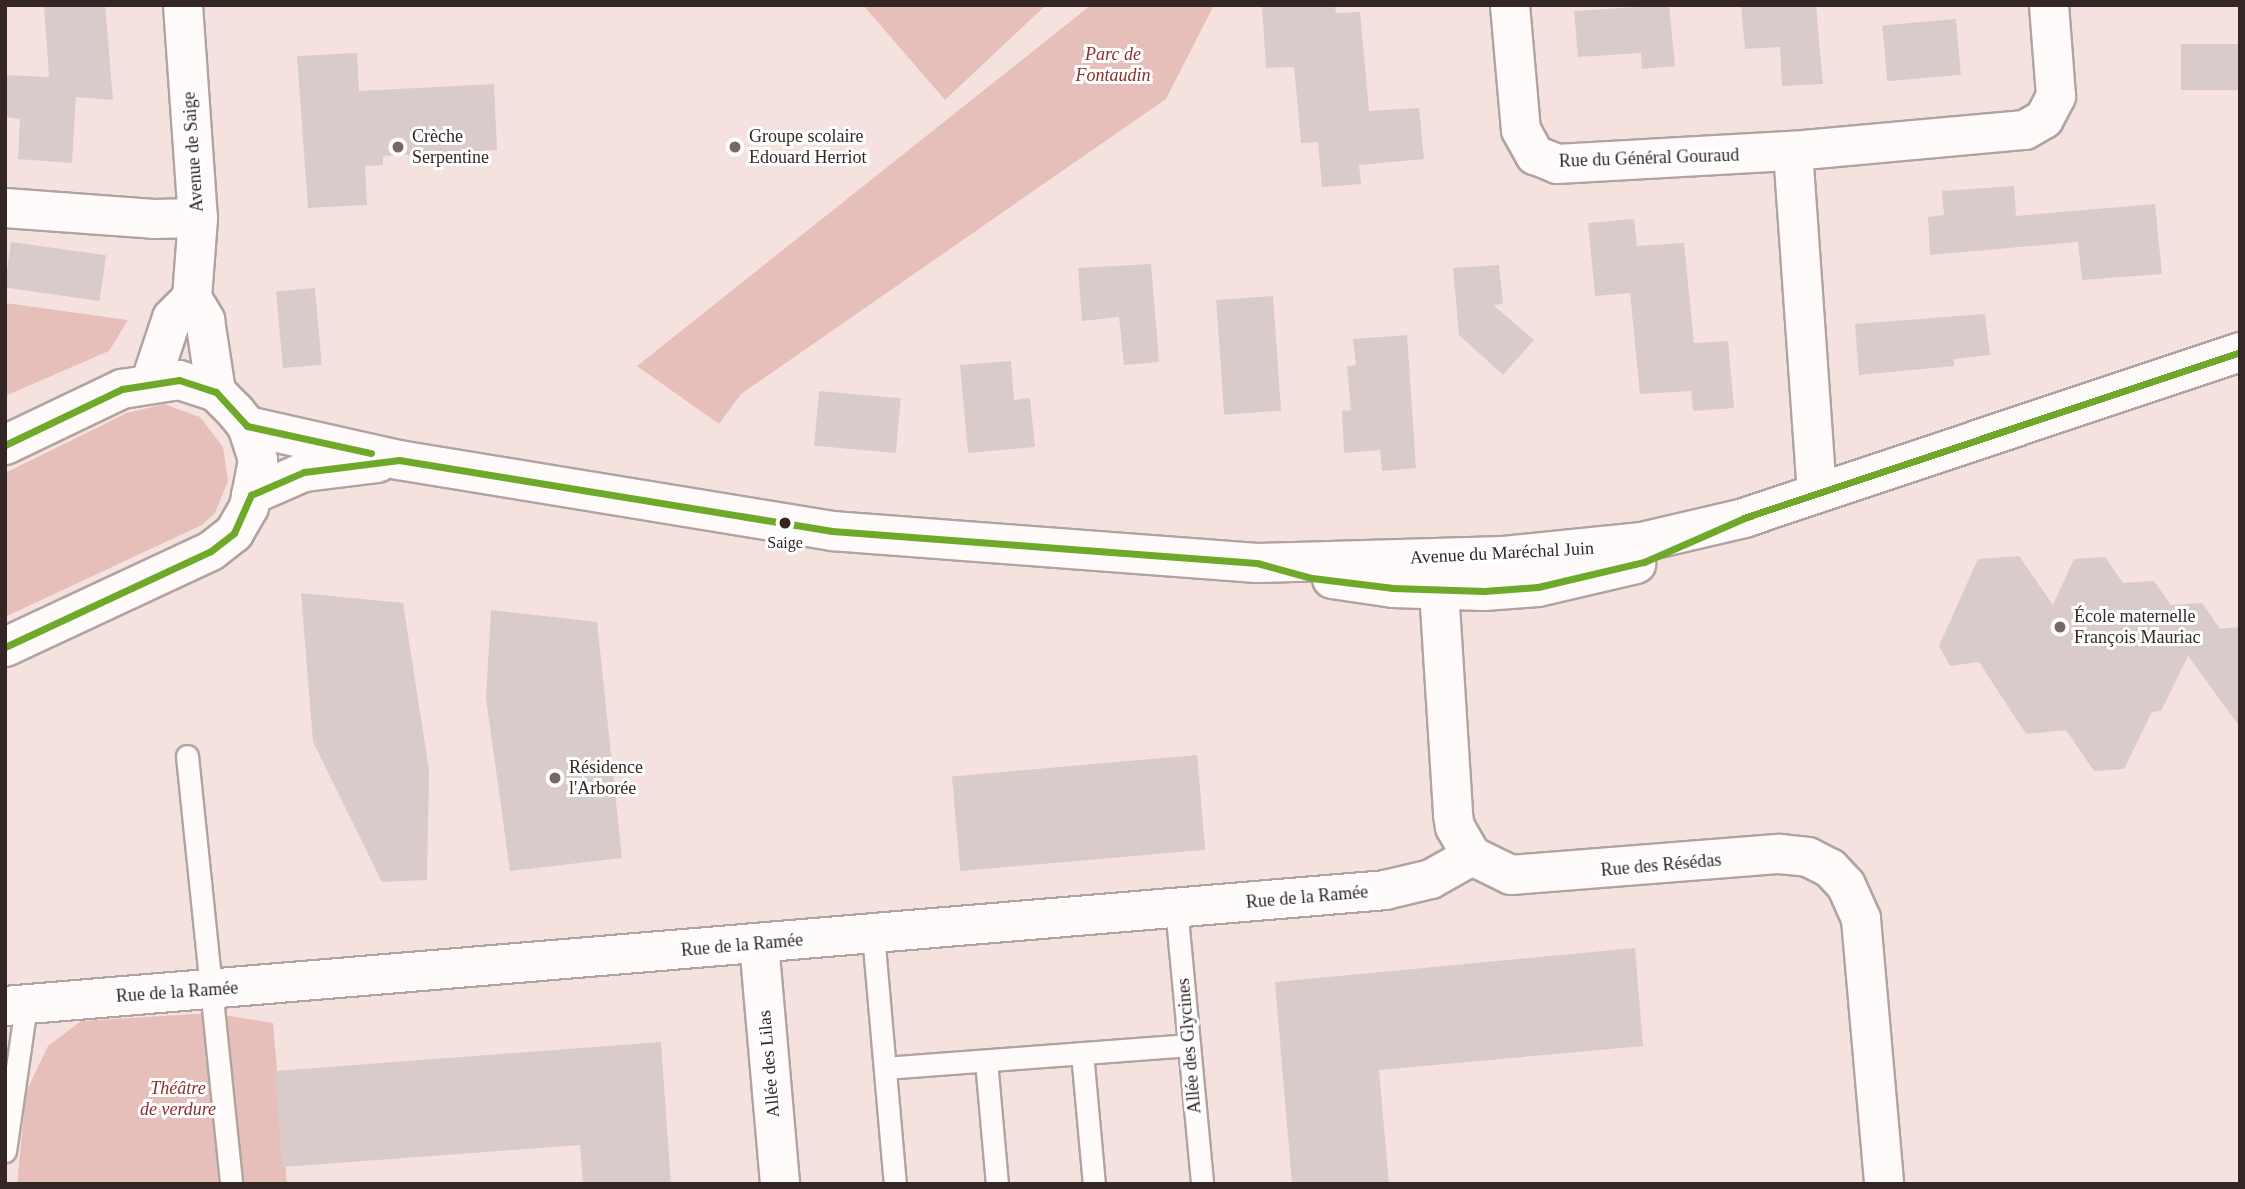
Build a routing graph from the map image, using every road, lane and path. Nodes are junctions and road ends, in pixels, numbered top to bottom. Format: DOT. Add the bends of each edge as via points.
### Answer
graph roads {
  1 [pos="183,5"];
  2 [pos="1510,5"];
  3 [pos="2049,5"];
  4 [pos="1793,151"];
  5 [pos="5,208"];
  6 [pos="198,218"];
  7 [pos="192,298"];
  8 [pos="2240,352"];
  9 [pos="151,381"];
  10 [pos="216,392"];
  11 [pos="247,426"];
  12 [pos="5,446"];
  13 [pos="400,460"];
  14 [pos="1817,493"];
  15 [pos="251,495"];
  16 [pos="1438,574"];
  17 [pos="5,647"];
  18 [pos="187,756"];
  19 [pos="1472,856"];
  20 [pos="1176,907"];
  21 [pos="873,934"];
  22 [pos="759,943"];
  23 [pos="213,988"];
  24 [pos="15,1005"];
  25 [pos="1189,1045"];
  26 [pos="1082,1053"];
  27 [pos="986,1060"];
  28 [pos="885,1068"];
  29 [pos="5,1151"];
  30 [pos="230,1184"];
  31 [pos="780,1184"];
  32 [pos="895,1184"];
  33 [pos="997,1184"];
  34 [pos="1094,1184"];
  35 [pos="1202,1184"];
  36 [pos="1884,1184"];
  1 -- 6 [label="street, Avenue de Saige"];
  2 -- 4 [label="street, Rue du Général Gouraud" via="1521,130 1535,155 1557,164"];
  3 -- 4 [label="street, Rue du Général Gouraud" via="2056,96 2044,119 2025,131"];
  4 -- 14 [label="street"];
  5 -- 6 [label="street"];
  6 -- 7 [label="street, Avenue de Saige"];
  7 -- 9 [label="street" via="172,318"];
  7 -- 10 [label="street, Avenue de Saige" via="205,320"];
  8 -- 14 [label="street, Avenue du Maréchal Juin"];
  9 -- 10 [label="street" via="179,380"];
  9 -- 12 [label="street" via="122,389"];
  10 -- 11 [label="street"];
  11 -- 13 [label="street, Avenue du Maréchal Juin"];
  11 -- 15 [label="street" via="258,460"];
  13 -- 15 [label="street, Avenue du Maréchal Juin" via="304,472"];
  13 -- 16 [label="street, Avenue du Maréchal Juin" via="761,523 1257,563 1312,578"];
  14 -- 16 [label="street, Avenue du Maréchal Juin" via="1744,517 1644,562 1592,576 1538,587"];
  15 -- 17 [label="street" via="234,533 211,551"];
  16 -- 19 [label="street" via="1455,827"];
  18 -- 23 [label="lane"];
  19 -- 20 [label="street, Rue de la Ramée" via="1409,887"];
  19 -- 36 [label="street, Rue des Résédas" via="1511,875 1780,854 1808,857 1830,868 1846,885 1861,919"];
  20 -- 21 [label="street, Rue de la Ramée"];
  20 -- 25 [label="lane, Allée des Glycines"];
  21 -- 22 [label="street, Rue de la Ramée"];
  21 -- 28 [label="lane"];
  22 -- 23 [label="street, Rue de la Ramée"];
  22 -- 31 [label="street, Allée des Lilas"];
  23 -- 24 [label="street, Rue de la Ramée"];
  23 -- 30 [label="lane"];
  24 -- 29 [label="lane"];
  25 -- 26 [label="lane"];
  25 -- 35 [label="lane, Allée des Glycines"];
  26 -- 27 [label="lane"];
  26 -- 34 [label="lane"];
  27 -- 28 [label="lane"];
  27 -- 33 [label="lane"];
  28 -- 32 [label="lane"];
}
